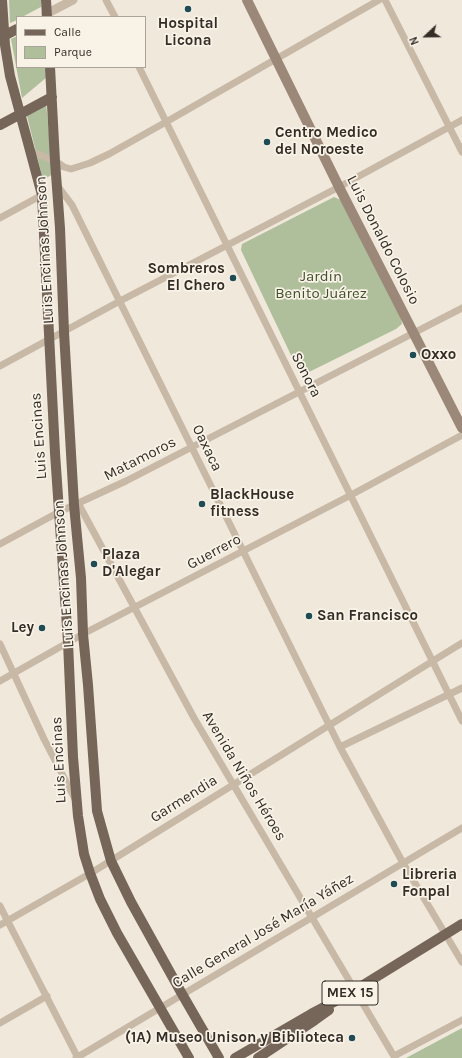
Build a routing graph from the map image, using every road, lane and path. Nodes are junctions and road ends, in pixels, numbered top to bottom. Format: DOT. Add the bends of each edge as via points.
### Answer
graph roads {
  1 [pos="2,0"];
  2 [pos="46,0"];
  3 [pos="73,0"];
  4 [pos="106,0"];
  5 [pos="247,0"];
  6 [pos="379,0"];
  7 [pos="385,0"];
  8 [pos="44,16"];
  9 [pos="114,16"];
  10 [pos="16,30"];
  11 [pos="2,37"];
  12 [pos="277,59"];
  13 [pos="50,68"];
  14 [pos="139,68"];
  15 [pos="52,97"];
  16 [pos="20,115"];
  17 [pos="462,120"];
  18 [pos="166,122"];
  19 [pos="0,125"];
  20 [pos="449,127"];
  21 [pos="30,150"];
  22 [pos="462,152"];
  23 [pos="55,161"];
  24 [pos="57,185"];
  25 [pos="339,187"];
  26 [pos="42,195"];
  27 [pos="0,218"];
  28 [pos="227,244"];
  29 [pos="120,301"];
  30 [pos="462,308"];
  31 [pos="64,332"];
  32 [pos="414,334"];
  33 [pos="49,340"];
  34 [pos="0,366"];
  35 [pos="300,391"];
  36 [pos="462,428"];
  37 [pos="462,435"];
  38 [pos="192,447"];
  39 [pos="351,495"];
  40 [pos="76,504"];
  41 [pos="59,512"];
  42 [pos="0,544"];
  43 [pos="244,551"];
  44 [pos="135,608"];
  45 [pos="83,634"];
  46 [pos="68,642"];
  47 [pos="462,643"];
  48 [pos="0,644"];
  49 [pos="432,661"];
  50 [pos="14,673"];
  51 [pos="0,681"];
  52 [pos="462,688"];
  53 [pos="449,695"];
  54 [pos="462,721"];
  55 [pos="329,725"];
  56 [pos="340,747"];
  57 [pos="233,784"];
  58 [pos="75,800"];
  59 [pos="462,828"];
  60 [pos="111,860"];
  61 [pos="403,863"];
  62 [pos="90,873"];
  63 [pos="0,906"];
  64 [pos="313,917"];
  65 [pos="7,920"];
  66 [pos="0,924"];
  67 [pos="462,924"];
  68 [pos="445,934"];
  69 [pos="462,962"];
  70 [pos="351,992"];
  71 [pos="182,994"];
  72 [pos="47,996"];
  73 [pos="160,1007"];
  74 [pos="462,1020"];
  75 [pos="0,1023"];
  76 [pos="394,1057"];
  77 [pos="78,1058"];
  78 [pos="189,1058"];
  79 [pos="219,1058"];
  80 [pos="235,1058"];
  81 [pos="258,1058"];
  1 -- 11 [label="main road, Luis Encinas"];
  2 -- 8 [label="main road"];
  3 -- 8 [label="street"];
  4 -- 9 [label="street"];
  5 -- 12 [label="main road, Luis Donaldo Colosio"];
  6 -- 12 [label="street"];
  7 -- 20 [label="street"];
  10 -- 11 [label="main road"];
  11 -- 16 [label="main road, Luis Encinas"];
  12 -- 18 [label="street"];
  12 -- 25 [label="main road, Luis Donaldo Colosio"];
  13 -- 15 [label="main road, Luis Encinas Johnson"];
  14 -- 18 [label="street, Sonora"];
  15 -- 16 [label="main road"];
  15 -- 23 [label="main road, Luis Encinas Johnson"];
  16 -- 19 [label="main road"];
  16 -- 21 [label="main road, Luis Encinas"];
  17 -- 20 [label="street"];
  18 -- 23 [label="street" via="80,167 71,169"];
  18 -- 28 [label="street, Sonora"];
  20 -- 22 [label="street"];
  20 -- 25 [label="street"];
  21 -- 23 [label="street"];
  21 -- 26 [label="main road, Luis Encinas"];
  23 -- 24 [label="main road, Luis Encinas Johnson"];
  24 -- 29 [label="street, Oaxaca" via="72,205"];
  24 -- 31 [label="main road, Luis Encinas Johnson"];
  25 -- 28 [label="street"];
  25 -- 32 [label="main road, Luis Donaldo Colosio"];
  26 -- 27 [label="street"];
  26 -- 33 [label="main road, Luis Encinas"];
  28 -- 29 [label="street"];
  28 -- 35 [label="street, Sonora"];
  29 -- 31 [label="street"];
  29 -- 38 [label="street, Oaxaca"];
  30 -- 32 [label="street, Matamoros"];
  31 -- 33 [label="street"];
  31 -- 40 [label="main road, Luis Encinas Johnson"];
  32 -- 35 [label="street, Matamoros"];
  32 -- 36 [label="main road, Luis Donaldo Colosio"];
  33 -- 34 [label="street"];
  33 -- 41 [label="main road, Luis Encinas"];
  35 -- 38 [label="street, Matamoros"];
  35 -- 39 [label="street, Sonora"];
  37 -- 39 [label="street, Guerrero"];
  38 -- 40 [label="street, Matamoros"];
  38 -- 43 [label="street, Oaxaca"];
  39 -- 43 [label="street, Guerrero"];
  39 -- 49 [label="street, Sonora"];
  40 -- 41 [label="street, Matamoros"];
  40 -- 44 [label="street, Avenida Niños Héroes"];
  40 -- 45 [label="main road, Luis Encinas Johnson"];
  41 -- 42 [label="street, Matamoros"];
  41 -- 46 [label="main road, Luis Encinas"];
  43 -- 44 [label="street, Guerrero"];
  43 -- 55 [label="street, Oaxaca"];
  44 -- 45 [label="street, Guerrero"];
  44 -- 57 [label="street, Avenida Niños Héroes"];
  45 -- 46 [label="street, Guerrero"];
  45 -- 60 [label="main road, Luis Encinas Johnson" via="97,811"];
  46 -- 50 [label="street, Guerrero"];
  46 -- 58 [label="main road, Luis Encinas"];
  47 -- 49 [label="street, Garmendia"];
  48 -- 50 [label="street"];
  49 -- 53 [label="street, Sonora"];
  49 -- 55 [label="street, Garmendia"];
  50 -- 51 [label="street, Guerrero"];
  50 -- 58 [label="street"];
  52 -- 53 [label="street"];
  53 -- 54 [label="street, Sonora"];
  53 -- 56 [label="street"];
  55 -- 56 [label="street, Oaxaca"];
  55 -- 57 [label="street, Garmendia"];
  56 -- 61 [label="street, Oaxaca"];
  57 -- 60 [label="street, Garmendia"];
  57 -- 64 [label="street, Avenida Niños Héroes"];
  58 -- 62 [label="main road, Luis Encinas" via="84,854"];
  59 -- 61 [label="street, Calle General José María Yáñez"];
  60 -- 62 [label="street, Garmendia"];
  60 -- 71 [label="main road, Luis Encinas Johnson"];
  61 -- 64 [label="street, Calle General José María Yáñez"];
  61 -- 68 [label="street, Oaxaca"];
  62 -- 65 [label="street, Garmendia"];
  62 -- 73 [label="main road, Luis Encinas" via="117,933"];
  63 -- 65 [label="street"];
  64 -- 70 [label="street, Avenida Niños Héroes"];
  64 -- 71 [label="street, Calle General José María Yáñez"];
  65 -- 66 [label="street, Garmendia"];
  65 -- 72 [label="street"];
  67 -- 68 [label="main road, MEX 15"];
  68 -- 69 [label="street, Oaxaca"];
  68 -- 70 [label="main road, MEX 15"];
  70 -- 76 [label="street, Avenida Niños Héroes"];
  70 -- 80 [label="main road, MEX 15"];
  70 -- 81 [label="main road"];
  71 -- 73 [label="street, Calle General José María Yáñez"];
  71 -- 79 [label="main road, Luis Encinas Johnson"];
  72 -- 75 [label="street"];
  72 -- 77 [label="street"];
  73 -- 77 [label="street, Calle General José María Yáñez"];
  73 -- 78 [label="main road, Luis Encinas"];
  74 -- 76 [label="street"];
}
